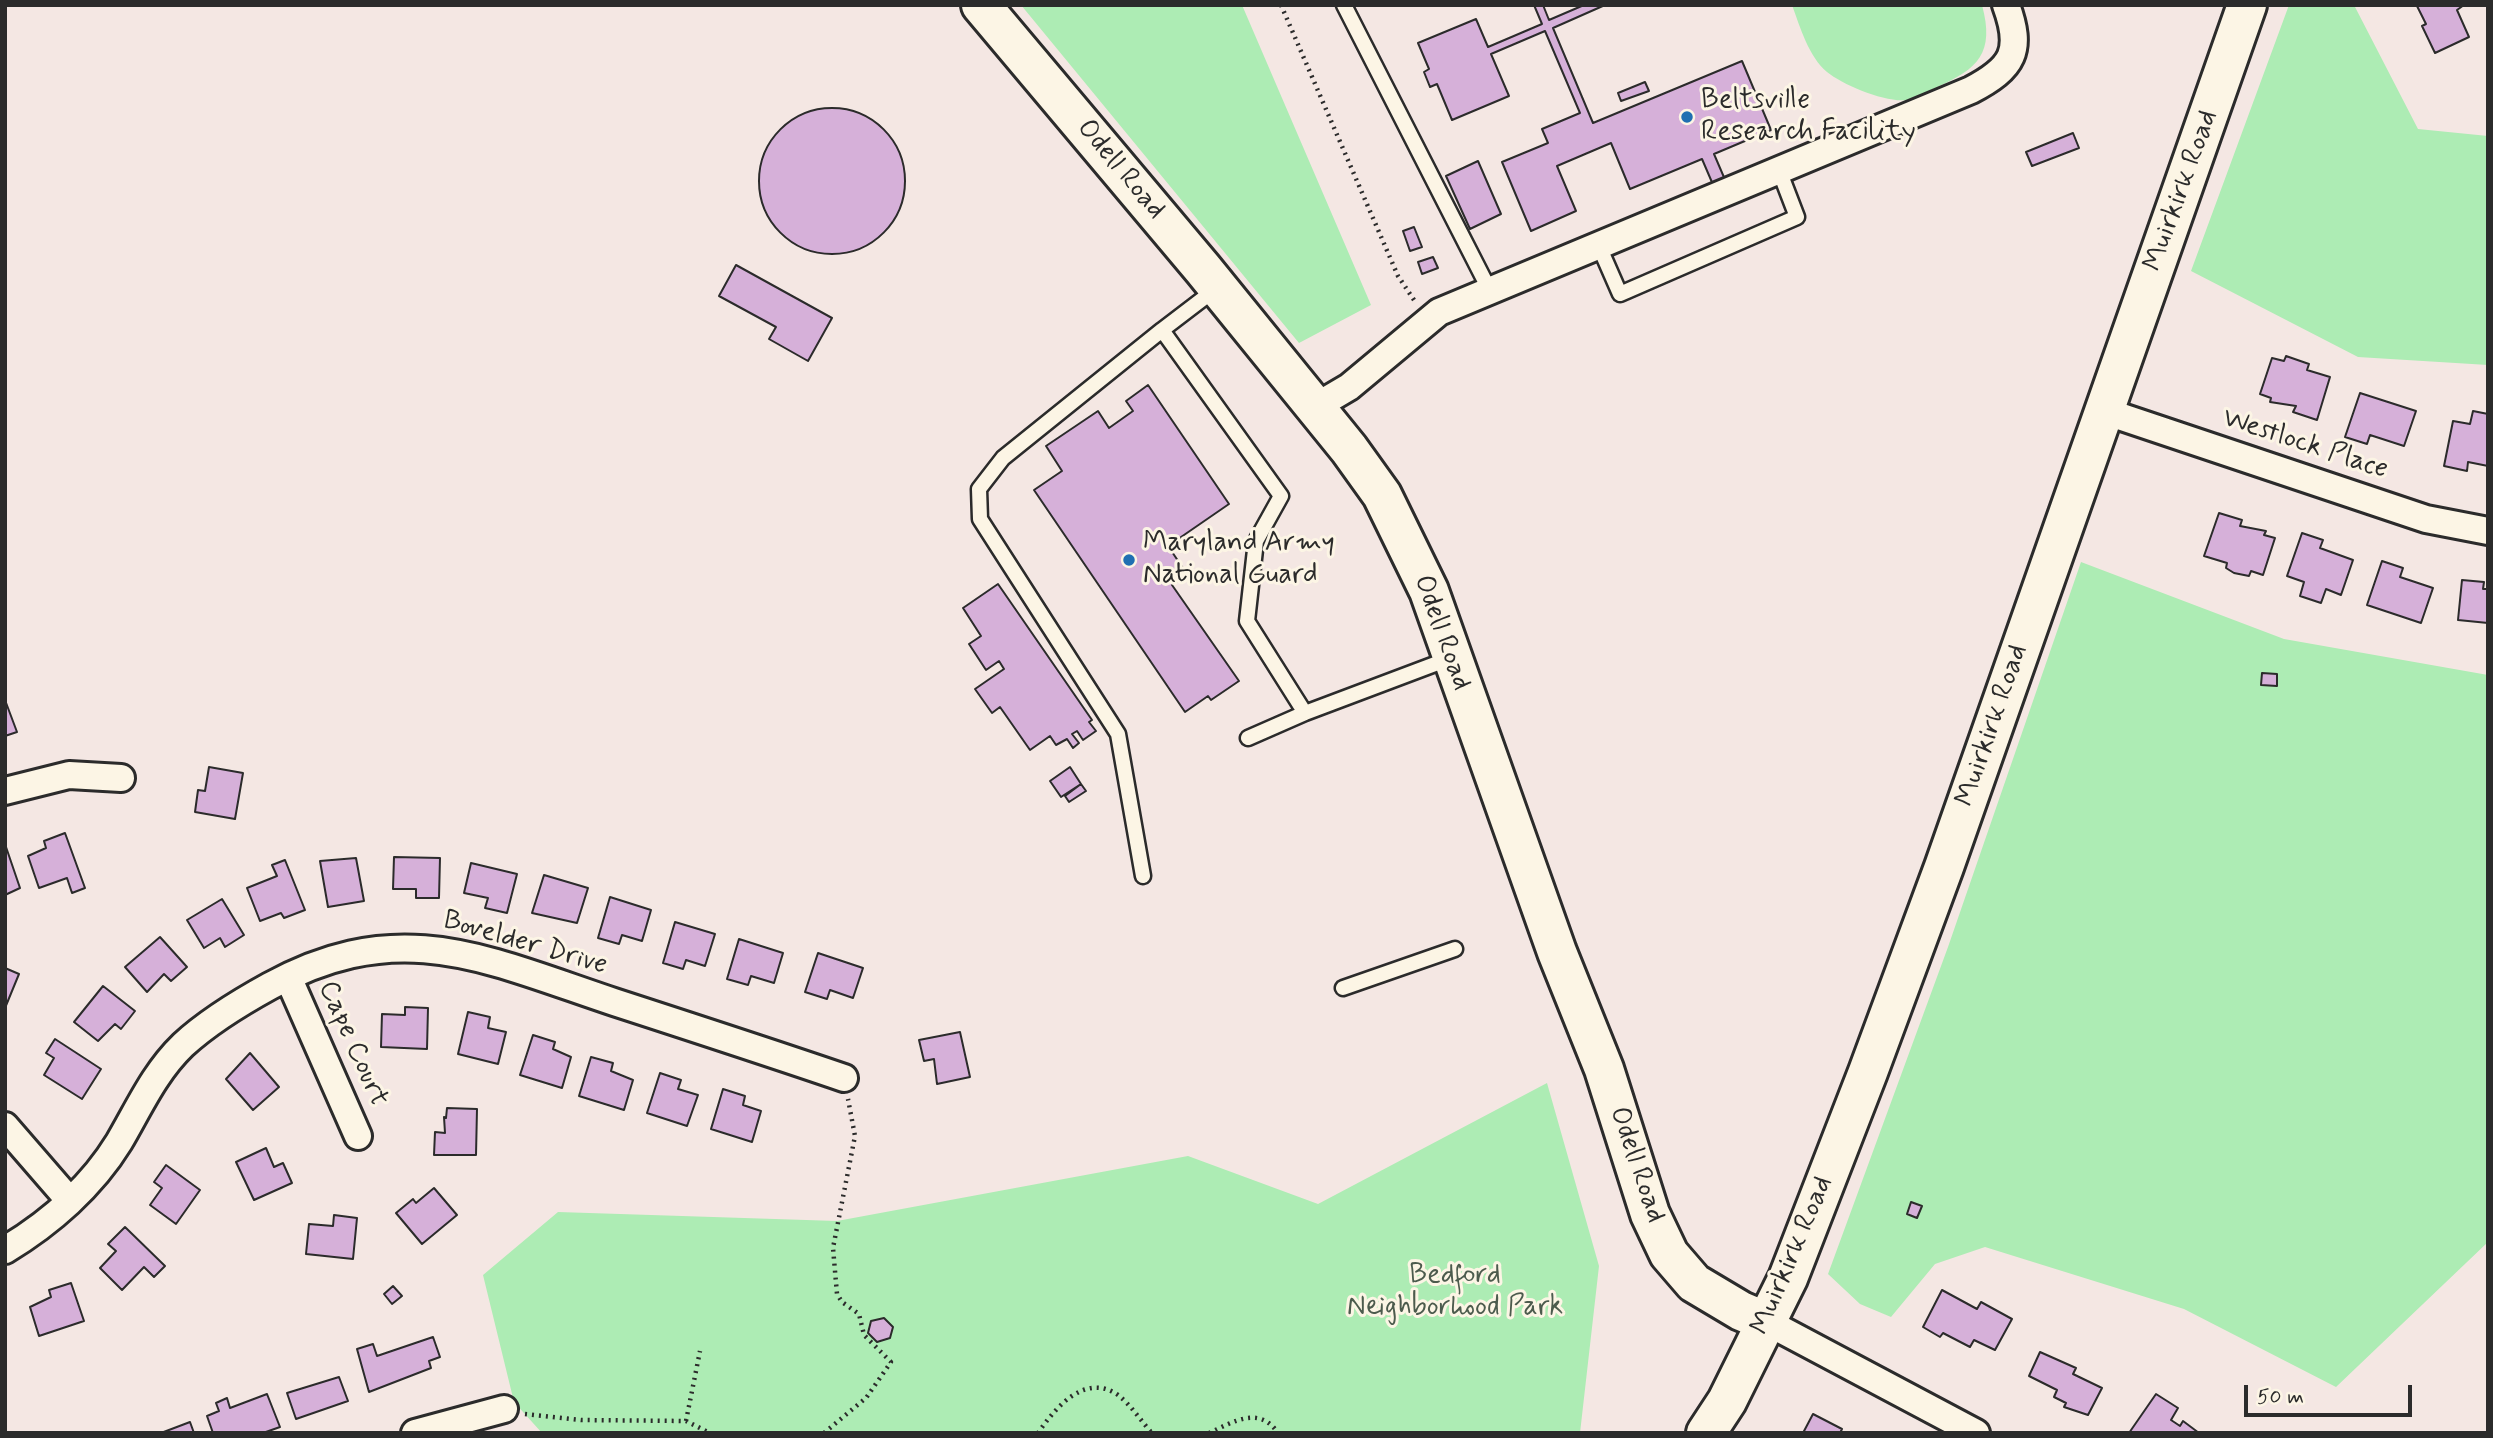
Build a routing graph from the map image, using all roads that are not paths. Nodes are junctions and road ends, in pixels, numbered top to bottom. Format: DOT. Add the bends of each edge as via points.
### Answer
graph roads {
  1 [pos="981,5"];
  2 [pos="1344,5"];
  3 [pos="2006,5"];
  4 [pos="2247,5"];
  5 [pos="1779,170"];
  6 [pos="1599,246"];
  7 [pos="1218,287"];
  8 [pos="1490,291"];
  9 [pos="1162,330"];
  10 [pos="1315,407"];
  11 [pos="2104,411"];
  12 [pos="2488,531"];
  13 [pos="1451,658"];
  14 [pos="1305,713"];
  15 [pos="1248,737"];
  16 [pos="121,778"];
  17 [pos="5,791"];
  18 [pos="1143,876"];
  19 [pos="1455,949"];
  20 [pos="288,977"];
  21 [pos="1343,988"];
  22 [pos="845,1077"];
  23 [pos="5,1126"];
  24 [pos="358,1136"];
  25 [pos="70,1201"];
  26 [pos="5,1250"];
  27 [pos="1767,1322"];
  28 [pos="505,1409"];
  29 [pos="1960,1429"];
  30 [pos="415,1433"];
  31 [pos="1706,1433"];
  1 -- 7 [label="street, Odell Road"];
  2 -- 8 [label="lane"];
  3 -- 5 [label="street" via="2015,30 2015,49 1999,75"];
  4 -- 11 [label="street, Muirkirk Road"];
  5 -- 6 [label="street"];
  5 -- 6 [label="lane" via="1797,217 1620,294"];
  6 -- 8 [label="street"];
  7 -- 9 [label="lane"];
  7 -- 10 [label="street, Odell Road"];
  8 -- 10 [label="street" via="1431,319 1349,387"];
  9 -- 14 [label="lane" via="1282,496 1256,541 1247,621"];
  9 -- 18 [label="lane" via="1003,458 979,489 980,519 1118,734"];
  10 -- 13 [label="street, Odell Road" via="1382,495 1429,591"];
  11 -- 12 [label="street, Westlock Place" via="2426,519"];
  11 -- 27 [label="street, Muirkirk Road" via="1935,893 1818,1202"];
  13 -- 14 [label="lane"];
  13 -- 27 [label="street, Odell Road" via="1604,1069 1654,1224 1669,1254 1694,1283"];
  14 -- 15 [label="lane"];
  16 -- 17 [label="street" via="69,775"];
  19 -- 21 [label="lane"];
  20 -- 22 [label="street, Bovelder Drive" via="314,964 380,948 446,951 529,972"];
  20 -- 24 [label="street, Cape Court"];
  20 -- 25 [label="street, Bovelder Drive" via="232,1007 181,1047 163,1067 103,1166"];
  23 -- 25 [label="street"];
  25 -- 26 [label="street, Bovelder Drive"];
  27 -- 29 [label="street"];
  27 -- 31 [label="street, Muirkirk Road"];
  28 -- 30 [label="street"];
}
